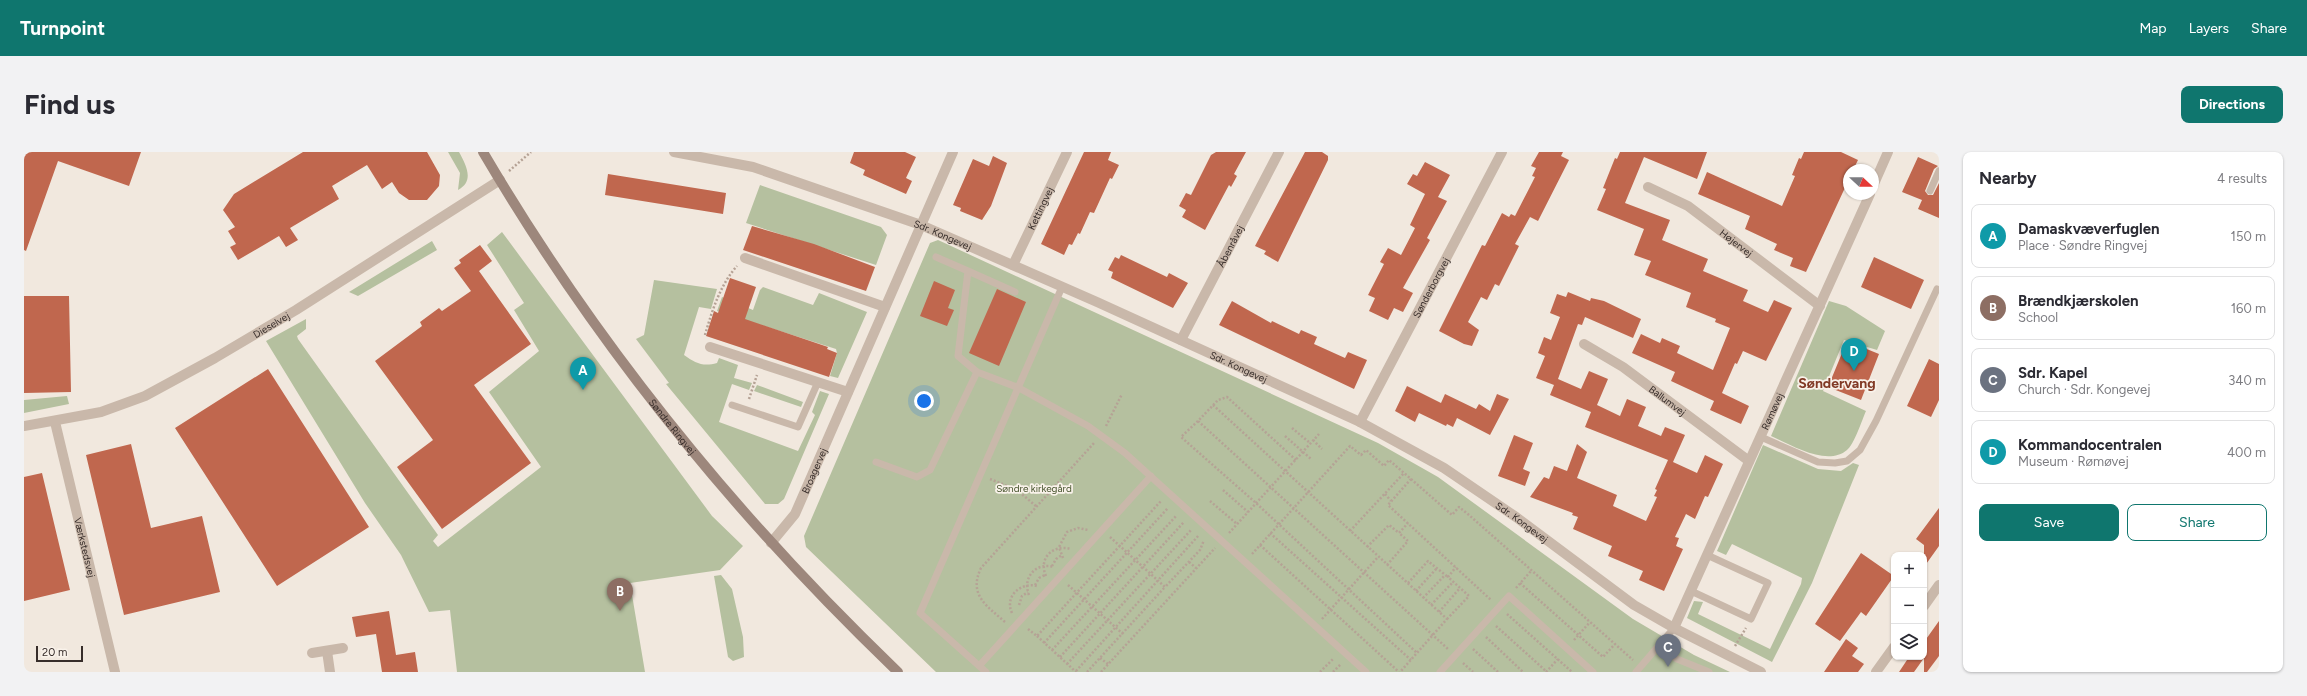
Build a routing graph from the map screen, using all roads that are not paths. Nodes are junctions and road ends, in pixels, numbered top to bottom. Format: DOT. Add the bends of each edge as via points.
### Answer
graph roads {
  1 [pos="483,152"];
  2 [pos="674,152"];
  3 [pos="953,152"];
  4 [pos="1067,152"];
  5 [pos="1279,152"];
  6 [pos="1502,152"];
  7 [pos="1888,152"];
  8 [pos="1939,171"];
  9 [pos="1879,172"];
  10 [pos="500,180"];
  11 [pos="1648,187"];
  12 [pos="1930,191"];
  13 [pos="1867,200"];
  14 [pos="921,225"];
  15 [pos="936,257"];
  16 [pos="745,258"];
  17 [pos="1013,265"];
  18 [pos="968,271"];
  19 [pos="1062,287"];
  20 [pos="1937,289"];
  21 [pos="1015,292"];
  22 [pos="1820,306"];
  23 [pos="885,307"];
  24 [pos="1181,340"];
  25 [pos="1584,344"];
  26 [pos="710,346"];
  27 [pos="977,372"];
  28 [pos="818,382"];
  29 [pos="1019,388"];
  30 [pos="848,392"];
  31 [pos="732,406"];
  32 [pos="55,422"];
  33 [pos="1360,422"];
  34 [pos="24,426"];
  35 [pos="1761,437"];
  36 [pos="1749,461"];
  37 [pos="876,462"];
  38 [pos="1151,476"];
  39 [pos="771,543"];
  40 [pos="1707,555"];
  41 [pos="1939,585"];
  42 [pos="1691,591"];
  43 [pos="1927,602"];
  44 [pos="1674,628"];
  45 [pos="1659,647"];
  46 [pos="343,648"];
  47 [pos="327,651"];
  48 [pos="1891,651"];
  49 [pos="312,653"];
  50 [pos="978,666"];
  51 [pos="1638,669"];
  52 [pos="115,672"];
  53 [pos="330,672"];
  54 [pos="898,672"];
  55 [pos="986,672"];
  56 [pos="1366,672"];
  57 [pos="1440,672"];
  58 [pos="1593,672"];
  59 [pos="1708,672"];
  60 [pos="1761,672"];
  61 [pos="1876,672"];
  1 -- 10 [label="main road, Søndre Ringvej"];
  2 -- 14 [label="street, Sdr. Kongevej" via="753,167"];
  3 -- 14 [label="street, Broagervej"];
  4 -- 17 [label="street, Kettingvej"];
  5 -- 24 [label="street, Åbenråvej"];
  6 -- 33 [label="street, Sønderborgvej"];
  7 -- 9 [label="street"];
  8 -- 12 [label="lane"];
  10 -- 32 [label="street, Dieselvej" via="296,310 215,358 145,396 101,412"];
  10 -- 39 [label="main road, Søndre Ringvej" via="580,305 643,392"];
  11 -- 22 [label="street, Højervej" via="1688,206"];
  13 -- 22 [label="street, Rømøvej"];
  14 -- 17 [label="street, Sdr. Kongevej"];
  14 -- 23 [label="street, Broagervej"];
  15 -- 18 [label="lane"];
  16 -- 23 [label="street"];
  17 -- 19 [label="street, Sdr. Kongevej"];
  18 -- 21 [label="lane"];
  18 -- 27 [label="lane" via="958,356"];
  19 -- 24 [label="street, Sdr. Kongevej"];
  19 -- 29 [label="lane"];
  20 -- 35 [label="lane" via="1876,421 1860,450 1847,461 1818,462"];
  22 -- 35 [label="street, Rømøvej"];
  23 -- 30 [label="street, Broagervej"];
  24 -- 33 [label="street, Sdr. Kongevej"];
  25 -- 36 [label="street, Ballumvej" via="1623,367"];
  26 -- 28 [label="street"];
  27 -- 29 [label="lane"];
  27 -- 37 [label="lane" via="930,470 918,477"];
  28 -- 30 [label="street"];
  28 -- 31 [label="lane" via="798,427"];
  29 -- 38 [label="lane" via="1101,435"];
  29 -- 50 [label="lane" via="920,613"];
  30 -- 39 [label="street, Broagervej" via="795,514"];
  32 -- 34 [label="street, Dieselvej"];
  32 -- 52 [label="street, Værkstedsvej"];
  33 -- 44 [label="street, Sdr. Kongevej" via="1444,468 1516,517 1634,605"];
  35 -- 36 [label="street, Rømøvej"];
  36 -- 40 [label="street, Rømøvej"];
  38 -- 50 [label="lane"];
  38 -- 56 [label="lane"];
  39 -- 54 [label="main road, Søndre Ringvej"];
  40 -- 42 [label="street, Rømøvej"];
  40 -- 42 [label="lane" via="1768,583 1751,619"];
  41 -- 43 [label="street"];
  42 -- 44 [label="street, Rømøvej"];
  44 -- 45 [label="lane"];
  44 -- 60 [label="street, Sdr. Kongevej"];
  45 -- 51 [label="lane"];
  45 -- 59 [label="lane" via="1677,659"];
  46 -- 47 [label="street"];
  47 -- 49 [label="street"];
  47 -- 53 [label="street"];
  48 -- 61 [label="street"];
  50 -- 55 [label="lane"];
  57 -- 58 [label="lane" via="1509,596"];
}
